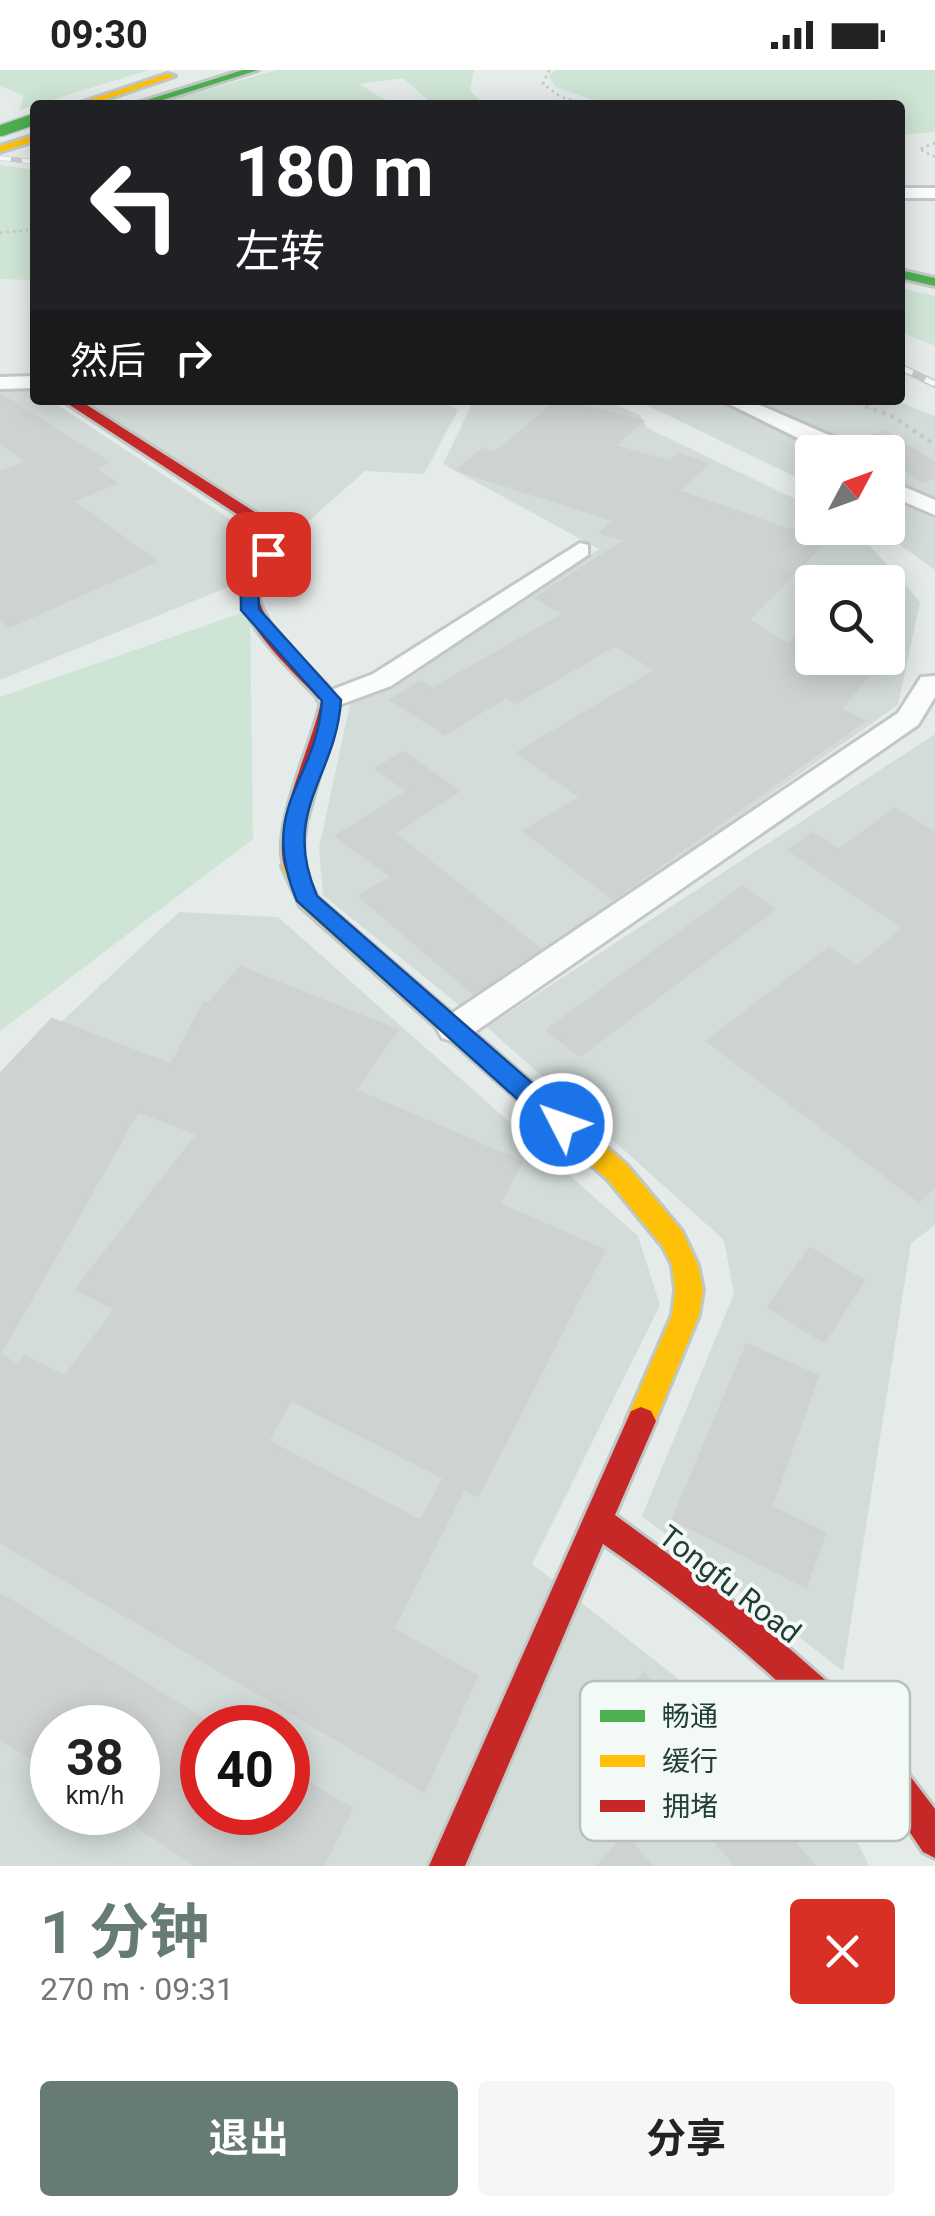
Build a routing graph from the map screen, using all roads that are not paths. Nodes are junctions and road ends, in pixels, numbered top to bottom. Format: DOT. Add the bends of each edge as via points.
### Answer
graph roads {
  1 [pos="190,70"];
  2 [pos="253,70"];
  3 [pos="162,87"];
  4 [pos="102,100"];
  5 [pos="143,100"];
  6 [pos="0,123"];
  7 [pos="30,123"];
  8 [pos="30,124"];
  9 [pos="0,132"];
  10 [pos="30,137"];
  11 [pos="30,140"];
  12 [pos="0,149"];
  13 [pos="905,261"];
  14 [pos="935,268"];
  15 [pos="905,275"];
  16 [pos="935,282"];
  17 [pos="30,382"];
  18 [pos="0,383"];
  19 [pos="77,405"];
  20 [pos="741,405"];
  21 [pos="810,435"];
  22 [pos="905,495"];
  23 [pos="935,508"];
  24 [pos="580,550"];
  25 [pos="930,683"];
  26 [pos="331,700"];
  27 [pos="454,1029"];
  28 [pos="596,1521"];
  29 [pos="802,1681"];
  30 [pos="910,1807"];
  31 [pos="935,1840"];
  32 [pos="448,1866"];
  1 -- 3 [label="main road"];
  2 -- 3 [label="main road"];
  3 -- 4 [label="main road"];
  3 -- 5 [label="main road"];
  6 -- 7 [label="main road"];
  8 -- 9 [label="main road, bridge"];
  9 -- 10 [label="main road"];
  11 -- 12 [label="main road"];
  13 -- 14 [label="main road"];
  15 -- 16 [label="main road"];
  17 -- 18 [label="street"];
  19 -- 26 [label="main road" via="269,534 268,554 249,584 250,610"];
  20 -- 21 [label="street"];
  22 -- 23 [label="street"];
  24 -- 26 [label="street" via="382,680"];
  25 -- 27 [label="street" via="908,719"];
  26 -- 27 [label="main road" via="330,720 295,810 293,865 308,901"];
  27 -- 28 [label="main road" via="617,1172 664,1222 688,1263 690,1310"];
  28 -- 29 [label="main road, Tongfu Road" via="752,1633"];
  28 -- 32 [label="main road"];
  30 -- 31 [label="main road, Tongfu Road"];
}
